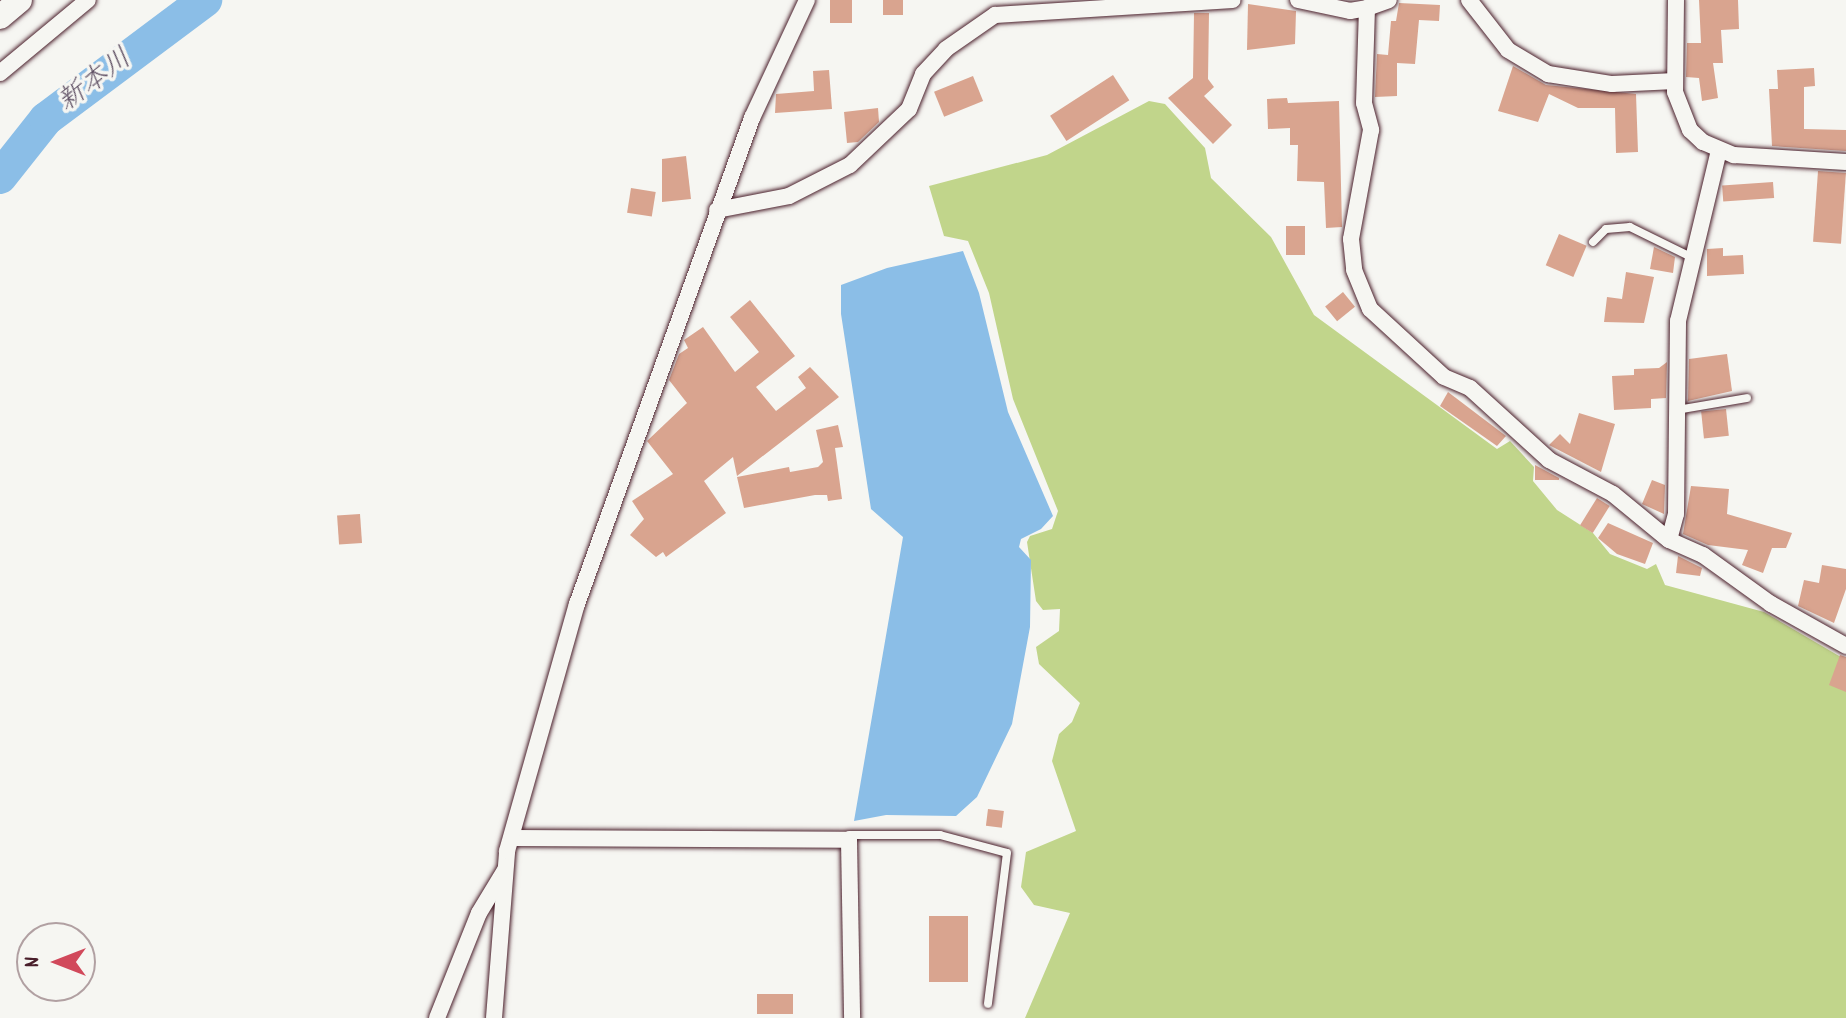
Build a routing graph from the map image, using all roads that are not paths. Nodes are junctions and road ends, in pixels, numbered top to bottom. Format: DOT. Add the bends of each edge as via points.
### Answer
graph roads {
  1 [pos="20,0"];
  2 [pos="88,0"];
  3 [pos="807,0"];
  4 [pos="1233,0"];
  5 [pos="1298,0"];
  6 [pos="1389,0"];
  7 [pos="1469,0"];
  8 [pos="1676,0"];
  9 [pos="995,8"];
  10 [pos="1367,8"];
  11 [pos="0,17"];
  12 [pos="0,73"];
  13 [pos="1675,81"];
  14 [pos="1719,150"];
  15 [pos="1846,162"];
  16 [pos="717,210"];
  17 [pos="1593,242"];
  18 [pos="1691,257"];
  19 [pos="1747,398"];
  20 [pos="1676,410"];
  21 [pos="1669,540"];
  22 [pos="1846,646"];
  23 [pos="849,835"];
  24 [pos="514,838"];
  25 [pos="505,870"];
  26 [pos="988,1004"];
  27 [pos="437,1018"];
  28 [pos="494,1018"];
  29 [pos="852,1018"];
  1 -- 11 [label="main road"];
  2 -- 12 [label="street"];
  3 -- 16 [label="street" via="752,118"];
  4 -- 9 [label="street"];
  5 -- 10 [label="street" via="1350,11"];
  6 -- 10 [label="street"];
  7 -- 13 [label="street" via="1508,50 1548,74 1612,84"];
  8 -- 13 [label="street"];
  9 -- 16 [label="street" via="946,49 923,74 909,109 850,165 789,196"];
  10 -- 21 [label="street" via="1364,103 1371,130 1351,239 1354,270 1370,309 1444,377 1470,388 1549,460 1613,494"];
  13 -- 14 [label="street" via="1690,130"];
  14 -- 15 [label="street"];
  14 -- 18 [label="street"];
  16 -- 24 [label="street" via="577,604 519,800"];
  17 -- 18 [label="lane" via="1606,229 1630,227"];
  18 -- 20 [label="street" via="1678,321"];
  19 -- 20 [label="lane"];
  20 -- 21 [label="street" via="1676,514"];
  21 -- 22 [label="street" via="1703,555 1771,604"];
  23 -- 26 [label="lane" via="940,835 1007,853"];
  24 -- 25 [label="street"];
  24 -- 29 [label="street" via="849,840"];
  25 -- 27 [label="street" via="479,913"];
  25 -- 28 [label="street"];
}
